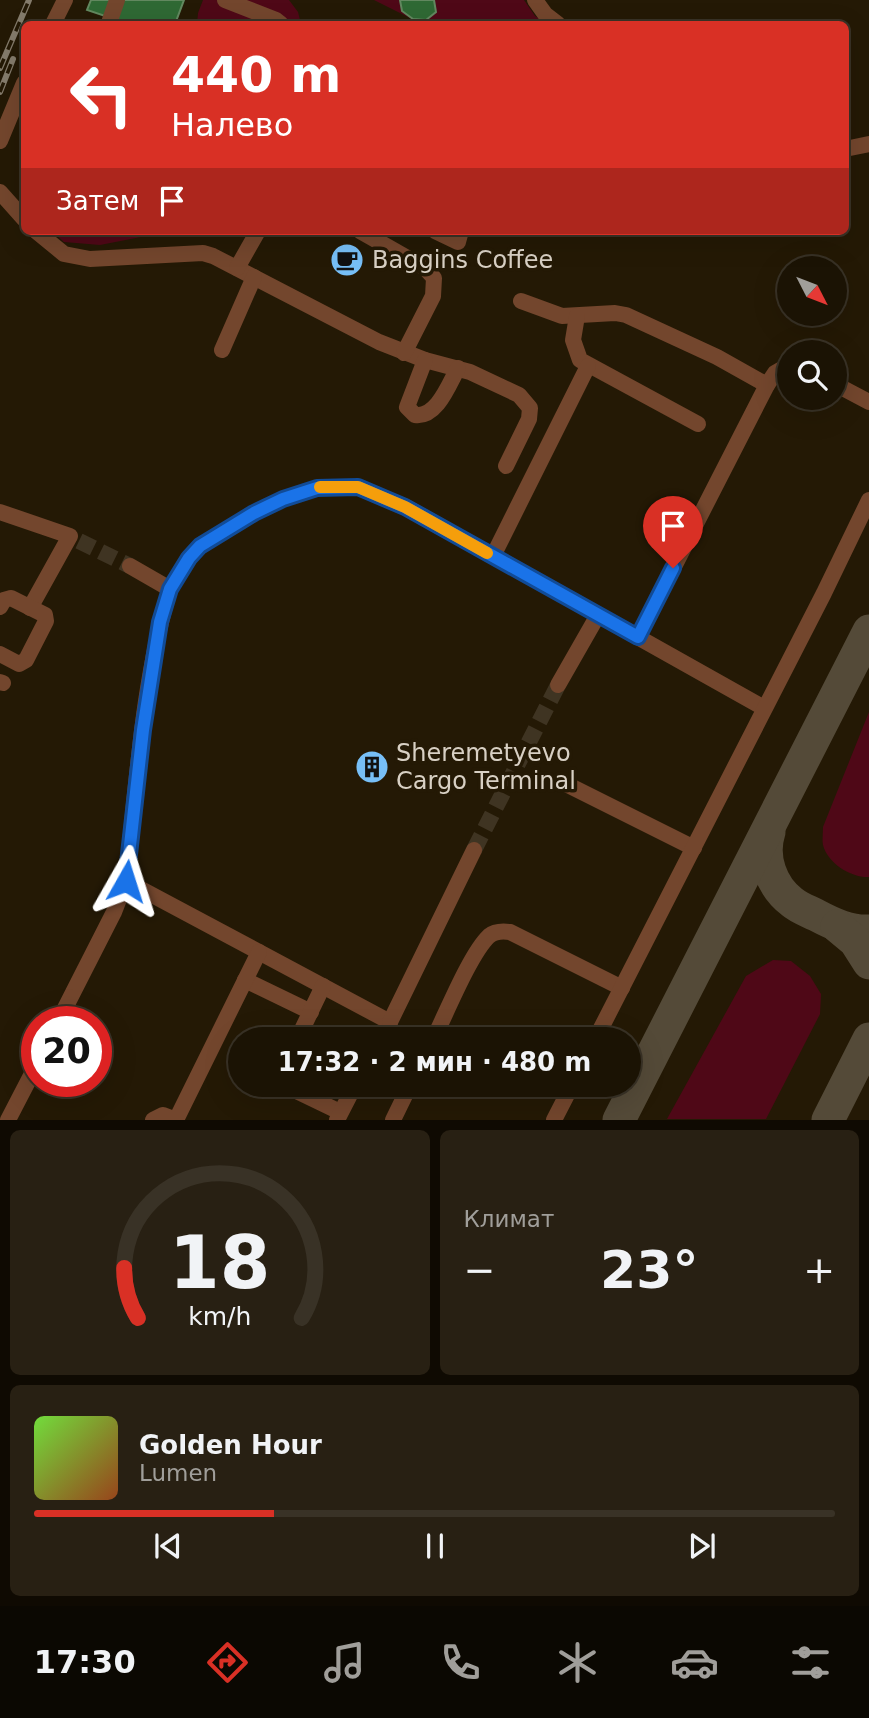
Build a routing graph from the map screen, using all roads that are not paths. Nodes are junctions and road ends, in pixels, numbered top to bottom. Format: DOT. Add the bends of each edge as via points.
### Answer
graph roads {
  1 [pos="65,0"];
  2 [pos="117,0"];
  3 [pos="225,0"];
  4 [pos="535,0"];
  5 [pos="54,21"];
  6 [pos="110,21"];
  7 [pos="277,21"];
  8 [pos="554,21"];
  9 [pos="21,90"];
  10 [pos="0,141"];
  11 [pos="869,144"];
  12 [pos="849,148"];
  13 [pos="0,192"];
  14 [pos="21,216"];
  15 [pos="41,235"];
  16 [pos="256,235"];
  17 [pos="367,235"];
  18 [pos="443,235"];
  19 [pos="460,235"];
  20 [pos="237,268"];
  21 [pos="254,277"];
  22 [pos="521,302"];
  23 [pos="578,316"];
  24 [pos="222,350"];
  25 [pos="404,353"];
  26 [pos="425,360"];
  27 [pos="588,366"];
  28 [pos="458,368"];
  29 [pos="777,372"];
  30 [pos="767,385"];
  31 [pos="847,390"];
  32 [pos="869,402"];
  33 [pos="698,424"];
  34 [pos="506,466"];
  35 [pos="869,500"];
  36 [pos="0,512"];
  37 [pos="493,556"];
  38 [pos="130,566"];
  39 [pos="170,589"];
  40 [pos="0,607"];
  41 [pos="30,607"];
  42 [pos="598,615"];
  43 [pos="638,637"];
  44 [pos="0,654"];
  45 [pos="558,685"];
  46 [pos="764,708"];
  47 [pos="566,784"];
  48 [pos="694,848"];
  49 [pos="474,850"];
  50 [pos="126,881"];
  51 [pos="259,952"];
  52 [pos="245,980"];
  53 [pos="323,986"];
  54 [pos="622,988"];
  55 [pos="66,1006"];
  56 [pos="310,1012"];
  57 [pos="390,1022"];
  58 [pos="303,1027"];
  59 [pos="387,1027"];
  60 [pos="439,1027"];
  61 [pos="602,1027"];
  62 [pos="21,1094"];
  63 [pos="305,1097"];
  64 [pos="349,1097"];
  65 [pos="404,1097"];
  66 [pos="566,1097"];
  67 [pos="339,1116"];
  68 [pos="8,1119"];
  69 [pos="153,1119"];
  70 [pos="393,1119"];
  71 [pos="554,1119"];
  1 -- 5 [label="lane"];
  2 -- 6 [label="lane"];
  3 -- 7 [label="lane"];
  4 -- 8 [label="lane"];
  9 -- 10 [label="lane"];
  11 -- 12 [label="lane"];
  13 -- 14 [label="lane"];
  15 -- 20 [label="lane" via="64,254 90,259 203,253"];
  16 -- 20 [label="lane"];
  17 -- 25 [label="lane" via="425,268 434,278 433,296"];
  18 -- 19 [label="lane" via="458,242"];
  20 -- 21 [label="lane"];
  21 -- 24 [label="lane"];
  21 -- 25 [label="lane"];
  22 -- 23 [label="lane" via="562,316"];
  23 -- 27 [label="lane" via="573,329 575,349"];
  23 -- 30 [label="lane" via="626,315"];
  25 -- 26 [label="lane"];
  26 -- 28 [label="lane"];
  26 -- 28 [label="lane" via="407,407 415,415 431,410"];
  27 -- 33 [label="lane"];
  27 -- 37 [label="lane"];
  28 -- 34 [label="lane" via="519,396 530,408"];
  29 -- 30 [label="lane"];
  30 -- 43 [label="lane"];
  31 -- 32 [label="lane"];
  35 -- 46 [label="lane"];
  36 -- 41 [label="lane" via="74,539"];
  37 -- 39 [label="lane" via="405,507 358,487 317,488 254,513 200,546"];
  37 -- 42 [label="lane"];
  38 -- 39 [label="lane"];
  39 -- 50 [label="lane" via="160,622 143,730"];
  40 -- 41 [label="lane" via="11,598"];
  41 -- 44 [label="lane" via="46,615 46,621 26,660 19,664"];
  42 -- 43 [label="lane"];
  42 -- 45 [label="lane"];
  43 -- 46 [label="lane"];
  46 -- 48 [label="lane"];
  47 -- 48 [label="lane"];
  48 -- 54 [label="lane"];
  49 -- 57 [label="lane"];
  50 -- 51 [label="lane"];
  50 -- 55 [label="lane"];
  51 -- 52 [label="lane"];
  51 -- 53 [label="lane"];
  52 -- 56 [label="lane"];
  52 -- 69 [label="lane" via="176,1119 163,1115"];
  53 -- 56 [label="lane"];
  53 -- 57 [label="lane"];
  54 -- 60 [label="lane" via="510,932 495,933 472,961"];
  54 -- 61 [label="lane"];
  56 -- 58 [label="lane"];
  57 -- 59 [label="lane"];
  62 -- 68 [label="lane"];
  63 -- 67 [label="lane"];
  64 -- 67 [label="lane"];
  65 -- 70 [label="lane"];
  66 -- 71 [label="lane"];
}
